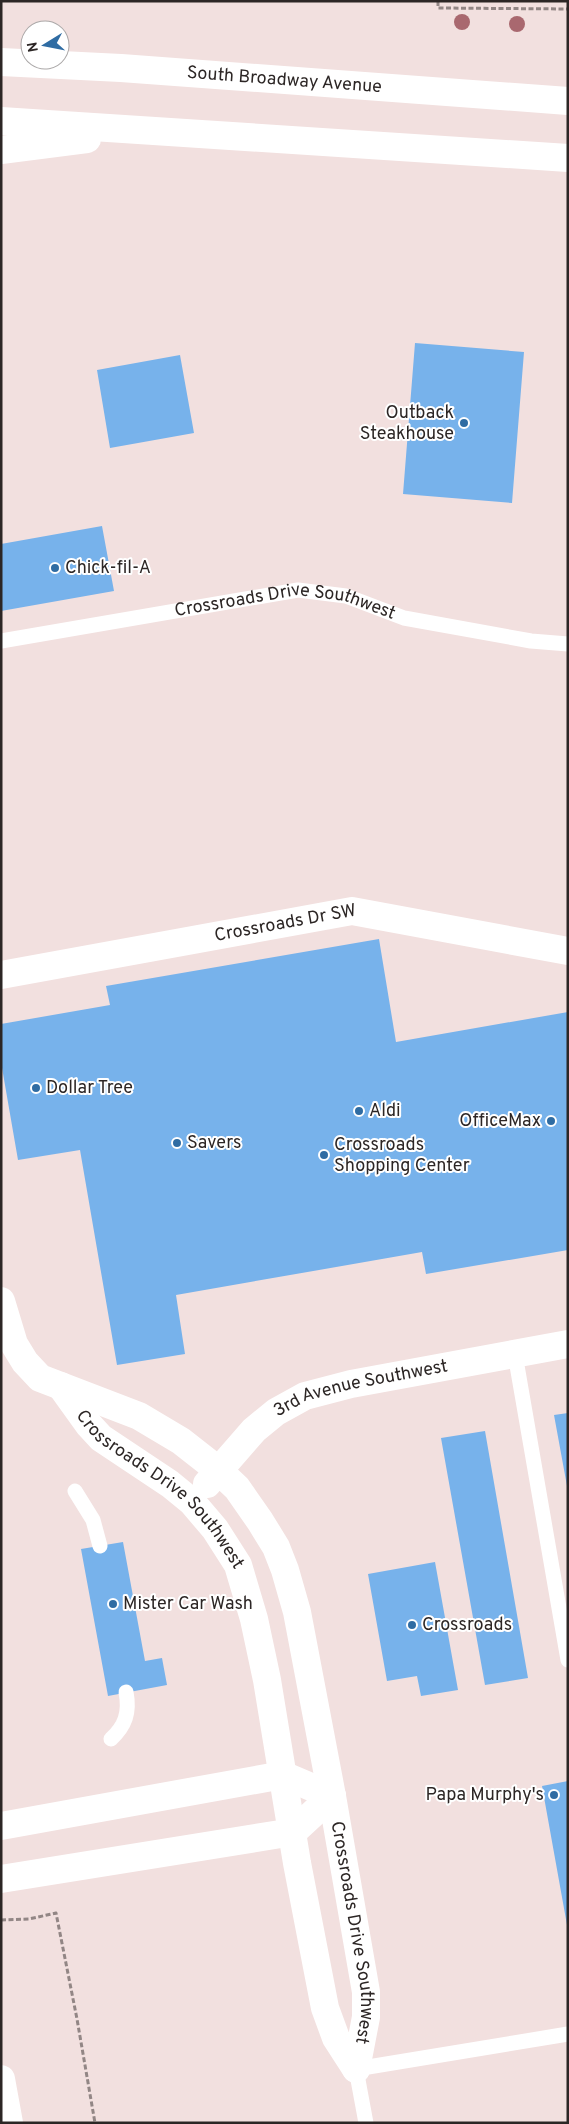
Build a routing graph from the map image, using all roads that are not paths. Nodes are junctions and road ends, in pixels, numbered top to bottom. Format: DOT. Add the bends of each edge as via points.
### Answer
graph roads {
  1 [pos="1,48"];
  2 [pos="20,51"];
  3 [pos="70,60"];
  4 [pos="1,62"];
  5 [pos="121,68"];
  6 [pos="568,101"];
  7 [pos="1,121"];
  8 [pos="143,131"];
  9 [pos="1,150"];
  10 [pos="536,155"];
  11 [pos="568,158"];
  12 [pos="568,170"];
  13 [pos="1,641"];
  14 [pos="568,644"];
  15 [pos="568,950"];
  16 [pos="1,975"];
  17 [pos="1,1301"];
  18 [pos="568,1344"];
  19 [pos="515,1354"];
  20 [pos="61,1386"];
  21 [pos="218,1470"];
  22 [pos="75,1491"];
  23 [pos="192,1502"];
  24 [pos="100,1546"];
  25 [pos="568,1660"];
  26 [pos="126,1692"];
  27 [pos="111,1740"];
  28 [pos="282,1775"];
  29 [pos="332,1796"];
  30 [pos="1,1826"];
  31 [pos="292,1832"];
  32 [pos="1,1879"];
  33 [pos="568,2034"];
  34 [pos="356,2069"];
  35 [pos="1,2079"];
  36 [pos="9,2123"];
  37 [pos="366,2123"];
  1 -- 2 [label="street"];
  3 -- 5 [label="street"];
  4 -- 5 [label="street, South Broadway Avenue"];
  5 -- 6 [label="street, South Broadway Avenue"];
  7 -- 8 [label="street"];
  8 -- 9 [label="street"];
  8 -- 10 [label="street"];
  10 -- 11 [label="street"];
  10 -- 12 [label="street"];
  13 -- 14 [label="lane, Crossroads Drive Southwest" via="298,590 346,596 404,618 531,641"];
  15 -- 16 [label="street, Crossroads Dr SW" via="352,911"];
  17 -- 20 [label="street, Crossroads Drive Southwest" via="14,1344 25,1362 40,1378"];
  18 -- 19 [label="street, 3rd Avenue Southwest"];
  19 -- 21 [label="street, 3rd Avenue Southwest" via="351,1384 305,1396 254,1430"];
  19 -- 25 [label="lane"];
  20 -- 21 [label="street, Crossroads Drive Southwest" via="158,1426"];
  20 -- 23 [label="street, Crossroads Drive Southwest" via="101,1438"];
  21 -- 23 [label="street, 3rd Avenue Southwest"];
  21 -- 29 [label="street, Crossroads Drive Southwest" via="260,1521 285,1570 297,1612"];
  22 -- 24 [label="lane" via="93,1520"];
  23 -- 28 [label="street, Crossroads Drive Southwest" via="238,1565 267,1680"];
  26 -- 27 [label="lane" via="125,1723"];
  28 -- 29 [label="street, Crossroads Drive Southwest"];
  28 -- 30 [label="street"];
  28 -- 31 [label="street, Crossroads Drive Southwest"];
  29 -- 31 [label="street, Crossroads Drive Southwest"];
  29 -- 34 [label="street, Crossroads Drive Southwest" via="366,1992 366,2017"];
  31 -- 32 [label="street"];
  31 -- 34 [label="street, Crossroads Drive Southwest" via="324,2008 336,2038"];
  33 -- 34 [label="lane"];
  34 -- 37 [label="lane, Crossroads Drive Southwest"];
  35 -- 36 [label="street"];
}
